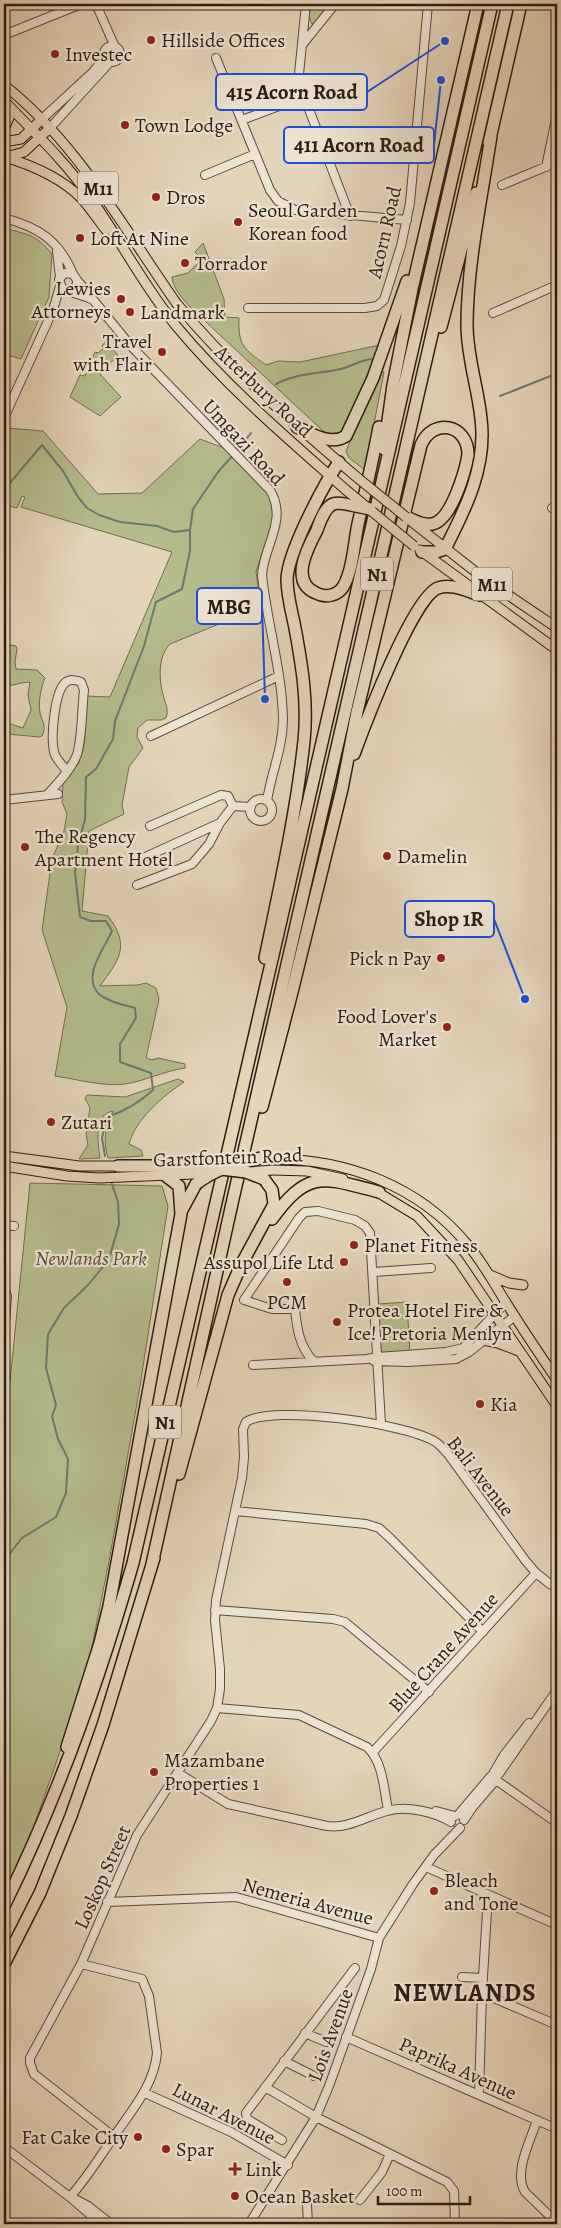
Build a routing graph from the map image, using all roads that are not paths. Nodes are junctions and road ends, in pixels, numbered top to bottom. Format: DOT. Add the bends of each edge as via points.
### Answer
graph roads {
  1 [pos="81,4"];
  2 [pos="96,4"];
  3 [pos="306,4"];
  4 [pos="335,4"];
  5 [pos="428,4"];
  6 [pos="478,4"];
  7 [pos="492,4"];
  8 [pos="508,4"];
  9 [pos="522,4"];
  10 [pos="106,29"];
  11 [pos="4,35"];
  12 [pos="302,45"];
  13 [pos="115,47"];
  14 [pos="107,48"];
  15 [pos="216,58"];
  16 [pos="108,60"];
  17 [pos="4,85"];
  18 [pos="303,97"];
  19 [pos="6,103"];
  20 [pos="557,114"];
  21 [pos="42,119"];
  22 [pos="242,120"];
  23 [pos="50,128"];
  24 [pos="4,129"];
  25 [pos="33,129"];
  26 [pos="491,136"];
  27 [pos="40,137"];
  28 [pos="4,142"];
  29 [pos="255,154"];
  30 [pos="4,156"];
  31 [pos="557,162"];
  32 [pos="546,167"];
  33 [pos="205,174"];
  34 [pos="502,185"];
  35 [pos="432,206"];
  36 [pos="350,216"];
  37 [pos="4,218"];
  38 [pos="407,220"];
  39 [pos="56,247"];
  40 [pos="135,265"];
  41 [pos="60,276"];
  42 [pos="75,277"];
  43 [pos="557,285"];
  44 [pos="60,286"];
  45 [pos="69,291"];
  46 [pos="94,301"];
  47 [pos="409,304"];
  48 [pos="248,308"];
  49 [pos="53,310"];
  50 [pos="492,313"];
  51 [pos="4,418"];
  52 [pos="412,423"];
  53 [pos="297,427"];
  54 [pos="339,462"];
  55 [pos="330,475"];
  56 [pos="382,478"];
  57 [pos="370,509"];
  58 [pos="406,517"];
  59 [pos="423,527"];
  60 [pos="418,549"];
  61 [pos="446,549"];
  62 [pos="480,594"];
  63 [pos="557,628"];
  64 [pos="557,650"];
  65 [pos="278,676"];
  66 [pos="151,736"];
  67 [pos="67,771"];
  68 [pos="342,788"];
  69 [pos="58,794"];
  70 [pos="47,795"];
  71 [pos="4,800"];
  72 [pos="264,800"];
  73 [pos="233,806"];
  74 [pos="251,807"];
  75 [pos="220,823"];
  76 [pos="150,826"];
  77 [pos="142,858"];
  78 [pos="137,885"];
  79 [pos="259,1019"];
  80 [pos="246,1145"];
  81 [pos="4,1156"];
  82 [pos="267,1158"];
  83 [pos="4,1166"];
  84 [pos="118,1166"];
  85 [pos="223,1168"];
  86 [pos="196,1171"];
  87 [pos="246,1172"];
  88 [pos="212,1173"];
  89 [pos="268,1175"];
  90 [pos="166,1176"];
  91 [pos="379,1192"];
  92 [pos="181,1214"];
  93 [pos="4,1225"];
  94 [pos="14,1226"];
  95 [pos="250,1249"];
  96 [pos="431,1268"];
  97 [pos="374,1272"];
  98 [pos="490,1275"];
  99 [pos="523,1285"];
  100 [pos="4,1287"];
  101 [pos="506,1302"];
  102 [pos="494,1313"];
  103 [pos="515,1316"];
  104 [pos="502,1326"];
  105 [pos="4,1335"];
  106 [pos="483,1340"];
  107 [pos="519,1351"];
  108 [pos="378,1359"];
  109 [pos="313,1361"];
  110 [pos="253,1365"];
  111 [pos="557,1380"];
  112 [pos="557,1406"];
  113 [pos="246,1422"];
  114 [pos="381,1424"];
  115 [pos="235,1511"];
  116 [pos="152,1564"];
  117 [pos="536,1573"];
  118 [pos="554,1587"];
  119 [pos="215,1610"];
  120 [pos="483,1632"];
  121 [pos="557,1690"];
  122 [pos="428,1692"];
  123 [pos="217,1708"];
  124 [pos="373,1752"];
  125 [pos="178,1773"];
  126 [pos="496,1777"];
  127 [pos="388,1810"];
  128 [pos="44,1816"];
  129 [pos="456,1819"];
  130 [pos="557,1823"];
  131 [pos="434,1855"];
  132 [pos="426,1867"];
  133 [pos="488,1895"];
  134 [pos="108,1902"];
  135 [pos="4,1906"];
  136 [pos="557,1925"];
  137 [pos="379,1938"];
  138 [pos="4,1964"];
  139 [pos="81,1964"];
  140 [pos="355,1968"];
  141 [pos="462,1977"];
  142 [pos="483,1978"];
  143 [pos="482,1993"];
  144 [pos="557,2026"];
  145 [pos="305,2033"];
  146 [pos="346,2037"];
  147 [pos="326,2042"];
  148 [pos="284,2061"];
  149 [pos="314,2076"];
  150 [pos="264,2087"];
  151 [pos="144,2093"];
  152 [pos="479,2095"];
  153 [pos="316,2116"];
  154 [pos="537,2120"];
  155 [pos="557,2128"];
  156 [pos="114,2137"];
  157 [pos="282,2140"];
  158 [pos="4,2147"];
  159 [pos="390,2154"];
  160 [pos="288,2165"];
  161 [pos="70,2197"];
  162 [pos="360,2200"];
  163 [pos="307,2205"];
  164 [pos="557,2223"];
  165 [pos="100,2224"];
  166 [pos="111,2224"];
  167 [pos="249,2224"];
  168 [pos="308,2224"];
  169 [pos="455,2224"];
  1 -- 11 [label="street"];
  2 -- 10 [label="street"];
  3 -- 12 [label="street"];
  4 -- 12 [label="street"];
  5 -- 38 [label="street, Acorn Road"];
  6 -- 35 [label="highway"];
  7 -- 56 [label="highway, N1"];
  8 -- 52 [label="highway, N1"];
  9 -- 26 [label="highway"];
  10 -- 13 [label="street"];
  10 -- 14 [label="street"];
  12 -- 18 [label="street" via="299,74"];
  13 -- 14 [label="street"];
  13 -- 16 [label="street" via="120,51 120,58"];
  14 -- 16 [label="street"];
  15 -- 22 [label="street"];
  16 -- 21 [label="street"];
  16 -- 23 [label="street"];
  17 -- 21 [label="main road, Atterbury Road / M11"];
  18 -- 22 [label="street"];
  18 -- 36 [label="street"];
  19 -- 24 [label="main road" via="8,118"];
  19 -- 25 [label="main road, Atterbury Road / M11"];
  20 -- 32 [label="street"];
  21 -- 23 [label="main road, Atterbury Road / M11"];
  21 -- 25 [label="main road"];
  22 -- 29 [label="street"];
  23 -- 27 [label="main road"];
  23 -- 53 [label="main road, Atterbury Road / M11" via="100,192 177,304"];
  25 -- 27 [label="main road, Atterbury Road / M11"];
  25 -- 28 [label="main road" via="21,139"];
  26 -- 52 [label="highway"];
  26 -- 61 [label="highway" via="467,319 481,418 482,456 472,490"];
  27 -- 30 [label="main road" via="24,152"];
  27 -- 40 [label="main road, Atterbury Road / M11" via="89,196"];
  29 -- 33 [label="street"];
  29 -- 36 [label="street" via="270,190 283,205 295,210"];
  30 -- 40 [label="main road" via="49,176 82,199"];
  31 -- 32 [label="street"];
  32 -- 34 [label="street"];
  35 -- 47 [label="highway"];
  35 -- 53 [label="highway" via="382,354 346,436 336,440 313,435"];
  36 -- 38 [label="street"];
  37 -- 39 [label="street, Umgazi Road" via="39,230"];
  38 -- 48 [label="street, Acorn Road" via="384,300 377,306"];
  39 -- 41 [label="street"];
  39 -- 42 [label="street, Umgazi Road"];
  40 -- 55 [label="main road, Atterbury Road / M11" via="175,324 217,372"];
  41 -- 42 [label="street" via="68,272"];
  41 -- 44 [label="street"];
  42 -- 45 [label="street" via="77,286"];
  42 -- 46 [label="street, Umgazi Road"];
  43 -- 50 [label="street"];
  44 -- 45 [label="street"];
  44 -- 49 [label="street"];
  45 -- 46 [label="street, Umgazi Road" via="86,295"];
  45 -- 49 [label="street"];
  46 -- 65 [label="street, Umgazi Road" via="130,345 270,490 277,504 278,517 262,575"];
  47 -- 56 [label="highway" via="388,412"];
  47 -- 57 [label="highway, bridge" via="392,365 348,574 336,594 324,596 314,593 302,575 303,560 328,508 337,503 351,505"];
  49 -- 51 [label="street"];
  52 -- 80 [label="highway, N1"];
  53 -- 54 [label="main road, Atterbury Road / M11"];
  54 -- 55 [label="highway"];
  54 -- 58 [label="main road, Atterbury Road / M11, bridge"];
  55 -- 57 [label="main road, Atterbury Road / M11, bridge"];
  55 -- 79 [label="highway" via="288,569 288,594 306,693 304,740 288,849 263,969"];
  56 -- 79 [label="highway, N1"];
  57 -- 60 [label="main road, Atterbury Road / M11, bridge"];
  58 -- 59 [label="highway"];
  59 -- 61 [label="main road, M11"];
  59 -- 68 [label="highway" via="444,517 467,461 467,442 454,429 435,429 425,436 421,444"];
  60 -- 61 [label="highway" via="436,552"];
  60 -- 62 [label="main road, Atterbury Road / M11"];
  61 -- 63 [label="main road, M11"];
  62 -- 64 [label="main road, Atterbury Road / M11"];
  62 -- 68 [label="highway" via="445,586 425,598 377,695"];
  65 -- 66 [label="street"];
  65 -- 72 [label="street, Umgazi Road" via="283,720 281,740"];
  67 -- 67 [label="street" via="77,756 84,690 78,680 68,680 64,684 53,728 55,754"];
  67 -- 70 [label="street"];
  68 -- 80 [label="highway" via="275,1060"];
  69 -- 70 [label="street"];
  70 -- 71 [label="street"];
  72 -- 74 [label="street" via="255,802"];
  72 -- 74 [label="street" via="271,806 272,813 265,820 253,817"];
  73 -- 74 [label="street"];
  73 -- 75 [label="street"];
  73 -- 76 [label="street" via="228,796 221,795"];
  75 -- 77 [label="street"];
  75 -- 78 [label="street" via="209,844 192,864"];
  79 -- 128 [label="highway, N1" via="133,1563 108,1653 79,1736"];
  80 -- 116 [label="highway, N1"];
  81 -- 84 [label="main road" via="70,1165"];
  82 -- 85 [label="highway, bridge"];
  82 -- 86 [label="main road, Garstfontein Road, bridge"];
  82 -- 98 [label="main road, Garstfontein Road" via="328,1164 401,1188 456,1232"];
  83 -- 90 [label="main road, Garstfontein Road" via="99,1178"];
  84 -- 86 [label="highway"];
  85 -- 86 [label="highway, bridge"];
  85 -- 87 [label="highway, bridge"];
  85 -- 88 [label="highway, bridge"];
  86 -- 88 [label="highway, bridge"];
  86 -- 90 [label="main road, Garstfontein Road"];
  86 -- 92 [label="highway"];
  87 -- 88 [label="main road, Garstfontein Road, bridge"];
  87 -- 89 [label="highway, bridge"];
  89 -- 91 [label="main road, Garstfontein Road" via="307,1171"];
  89 -- 95 [label="highway" via="274,1204"];
  90 -- 92 [label="highway" via="179,1186"];
  91 -- 95 [label="highway" via="333,1181 310,1183 291,1194"];
  91 -- 102 [label="main road, Garstfontein Road" via="429,1226 458,1260"];
  92 -- 128 [label="highway" via="109,1606 90,1676"];
  93 -- 94 [label="street"];
  95 -- 116 [label="highway" via="228,1295"];
  96 -- 97 [label="street"];
  97 -- 108 [label="street"];
  97 -- 109 [label="street" via="370,1233 365,1226 355,1220 318,1211 309,1211 299,1218 244,1300 272,1309 295,1309 298,1337"];
  98 -- 99 [label="main road"];
  98 -- 101 [label="main road, Garstfontein Road"];
  100 -- 105 [label="street" via="7,1296"];
  101 -- 102 [label="street"];
  101 -- 103 [label="main road, Garstfontein Road"];
  102 -- 104 [label="main road, Garstfontein Road"];
  102 -- 108 [label="street" via="468,1344 457,1350"];
  103 -- 104 [label="street"];
  103 -- 111 [label="main road, Garstfontein Road"];
  104 -- 106 [label="street"];
  104 -- 107 [label="main road, Garstfontein Road"];
  106 -- 107 [label="main road"];
  106 -- 108 [label="street" via="463,1357 449,1360"];
  107 -- 112 [label="main road, Garstfontein Road"];
  108 -- 109 [label="street"];
  108 -- 114 [label="street"];
  109 -- 110 [label="street"];
  113 -- 114 [label="street, Bali Avenue" via="261,1417 316,1416"];
  113 -- 115 [label="street, Loskop Street" via="243,1429 244,1466"];
  114 -- 117 [label="street, Bali Avenue" via="428,1438 440,1446"];
  115 -- 119 [label="street, Loskop Street"];
  115 -- 120 [label="street" via="376,1526"];
  116 -- 138 [label="highway, N1" via="72,1816 40,1893"];
  117 -- 118 [label="street, Bali Avenue"];
  117 -- 120 [label="street, Blue Crane Avenue"];
  119 -- 122 [label="street" via="344,1622"];
  119 -- 123 [label="street, Loskop Street" via="221,1678"];
  120 -- 122 [label="street, Blue Crane Avenue"];
  121 -- 126 [label="street, Lois Avenue" via="512,1745"];
  122 -- 124 [label="street, Blue Crane Avenue"];
  123 -- 124 [label="street" via="299,1716"];
  123 -- 125 [label="street, Loskop Street"];
  124 -- 127 [label="street"];
  125 -- 127 [label="street" via="228,1804 327,1826 343,1826"];
  125 -- 134 [label="street, Loskop Street" via="137,1835"];
  126 -- 129 [label="street, Lois Avenue"];
  126 -- 130 [label="street"];
  127 -- 129 [label="street"];
  128 -- 135 [label="highway, N1"];
  129 -- 131 [label="street, Lois Avenue"];
  129 -- 131 [label="street, Lois Avenue" via="454,1827 460,1828"];
  131 -- 132 [label="street, Lois Avenue"];
  132 -- 133 [label="street"];
  132 -- 137 [label="street, Lois Avenue"];
  133 -- 136 [label="street"];
  133 -- 142 [label="street"];
  134 -- 137 [label="street, Nemeria Avenue" via="236,1897"];
  134 -- 139 [label="street, Loskop Street"];
  137 -- 146 [label="street, Lois Avenue"];
  139 -- 151 [label="street" via="137,1977 144,1983 149,1996 157,2061"];
  139 -- 156 [label="street, Loskop Street" via="30,2063 34,2074"];
  140 -- 145 [label="street"];
  141 -- 142 [label="street"];
  142 -- 143 [label="street"];
  143 -- 144 [label="street"];
  143 -- 152 [label="street"];
  145 -- 147 [label="street"];
  145 -- 148 [label="street"];
  146 -- 152 [label="street, Paprika Avenue"];
  146 -- 153 [label="street, Lois Avenue"];
  148 -- 149 [label="street"];
  148 -- 150 [label="street"];
  150 -- 153 [label="street"];
  150 -- 157 [label="street" via="246,2116"];
  151 -- 156 [label="street"];
  151 -- 160 [label="street, Lunar Avenue" via="231,2132"];
  152 -- 154 [label="street, Paprika Avenue"];
  153 -- 159 [label="street"];
  153 -- 160 [label="street, Lois Avenue"];
  154 -- 155 [label="street, Paprika Avenue"];
  154 -- 164 [label="street" via="522,2167 521,2186"];
  156 -- 161 [label="street"];
  158 -- 161 [label="street"];
  159 -- 162 [label="street" via="382,2172"];
  159 -- 169 [label="street" via="452,2186"];
  160 -- 167 [label="street, Lois Avenue"];
  161 -- 165 [label="street"];
  161 -- 166 [label="street"];
  163 -- 168 [label="street"];
}
